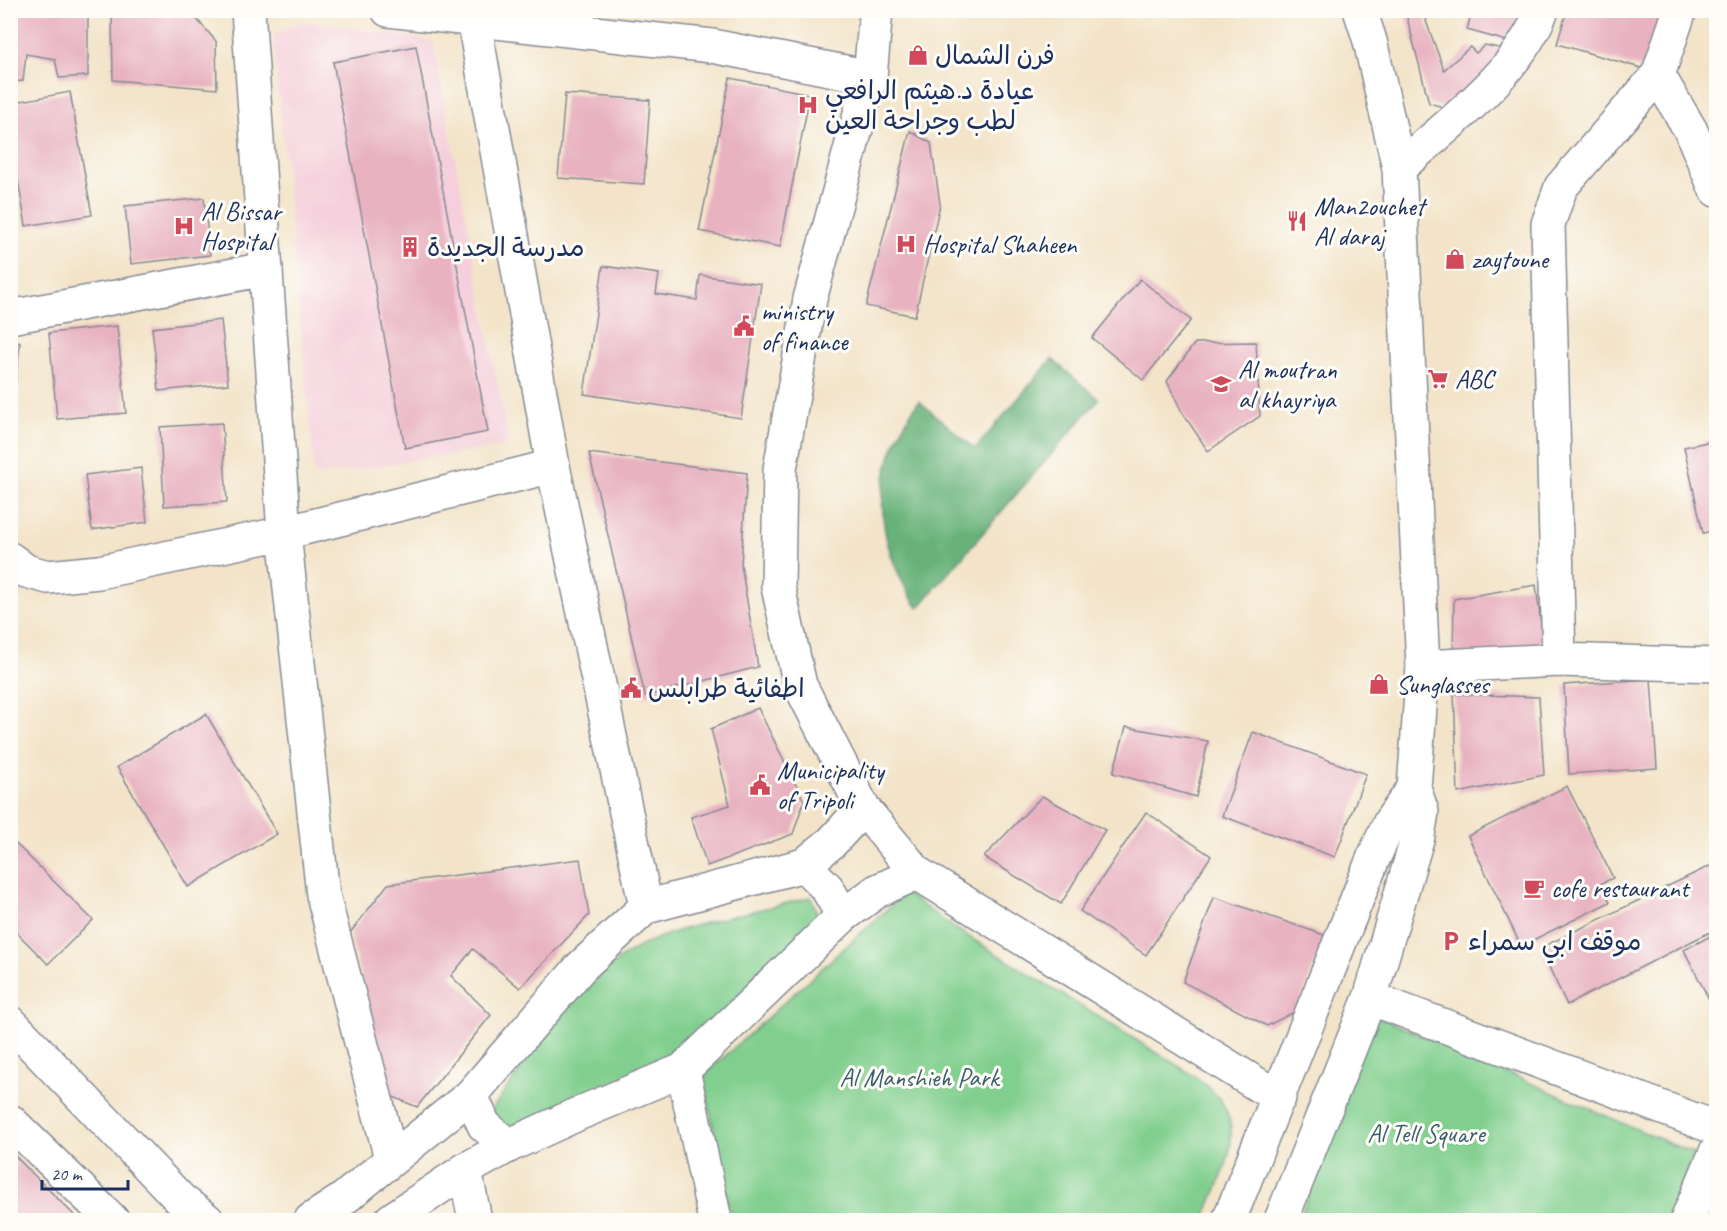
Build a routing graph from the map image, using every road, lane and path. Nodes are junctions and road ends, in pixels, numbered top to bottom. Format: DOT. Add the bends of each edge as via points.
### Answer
graph roads {
  1 [pos="248,10"];
  2 [pos="388,10"];
  3 [pos="876,10"];
  4 [pos="1360,10"];
  5 [pos="1542,10"];
  6 [pos="1680,10"];
  7 [pos="473,14"];
  8 [pos="1658,75"];
  9 [pos="870,76"];
  10 [pos="1399,168"];
  11 [pos="1716,190"];
  12 [pos="266,269"];
  13 [pos="10,317"];
  14 [pos="553,466"];
  15 [pos="284,533"];
  16 [pos="10,559"];
  17 [pos="1559,660"];
  18 [pos="1716,665"];
  19 [pos="1423,667"];
  20 [pos="1414,788"];
  21 [pos="862,808"];
  22 [pos="804,865"];
  23 [pos="917,873"];
  24 [pos="646,906"];
  25 [pos="843,916"];
  26 [pos="1370,998"];
  27 [pos="10,1022"];
  28 [pos="683,1071"];
  29 [pos="471,1095"];
  30 [pos="1279,1098"];
  31 [pos="10,1121"];
  32 [pos="1716,1128"];
  33 [pos="508,1146"];
  34 [pos="1716,1152"];
  35 [pos="391,1158"];
  36 [pos="465,1170"];
  37 [pos="1236,1219"];
  38 [pos="112,1221"];
  39 [pos="207,1221"];
  40 [pos="311,1221"];
  41 [pos="392,1221"];
  42 [pos="475,1221"];
  43 [pos="716,1221"];
  44 [pos="1281,1221"];
  45 [pos="1687,1221"];
  1 -- 12 [label="main road"];
  2 -- 7 [label="main road"];
  3 -- 9 [label="main road"];
  4 -- 10 [label="main road"];
  5 -- 10 [label="main road" via="1523,49 1505,70"];
  6 -- 8 [label="main road"];
  7 -- 9 [label="main road" via="712,46"];
  7 -- 14 [label="main road"];
  8 -- 11 [label="main road" via="1691,131"];
  8 -- 17 [label="main road" via="1561,187 1548,224"];
  9 -- 21 [label="main road" via="810,299 780,470 778,587 800,685"];
  10 -- 19 [label="main road"];
  12 -- 13 [label="main road"];
  12 -- 15 [label="main road"];
  14 -- 15 [label="main road"];
  14 -- 24 [label="main road"];
  15 -- 16 [label="main road" via="99,572 48,577 26,571"];
  15 -- 35 [label="main road" via="323,895"];
  17 -- 18 [label="main road"];
  17 -- 19 [label="main road"];
  19 -- 20 [label="main road"];
  20 -- 26 [label="main road" via="1422,812 1418,836"];
  20 -- 30 [label="main road" via="1381,840"];
  21 -- 22 [label="main road" via="832,842"];
  21 -- 23 [label="main road"];
  22 -- 24 [label="main road"];
  22 -- 25 [label="main road" via="827,888"];
  23 -- 25 [label="main road" via="877,891"];
  23 -- 30 [label="main road"];
  24 -- 29 [label="main road" via="581,968"];
  25 -- 28 [label="main road"];
  26 -- 32 [label="main road"];
  26 -- 44 [label="main road"];
  27 -- 39 [label="main road" via="181,1200"];
  28 -- 33 [label="main road"];
  28 -- 43 [label="main road"];
  29 -- 33 [label="main road" via="484,1125"];
  29 -- 35 [label="main road"];
  30 -- 37 [label="main road"];
  31 -- 38 [label="main road"];
  33 -- 36 [label="main road"];
  34 -- 45 [label="main road"];
  35 -- 40 [label="main road"];
  36 -- 41 [label="main road"];
  36 -- 42 [label="main road"];
}
